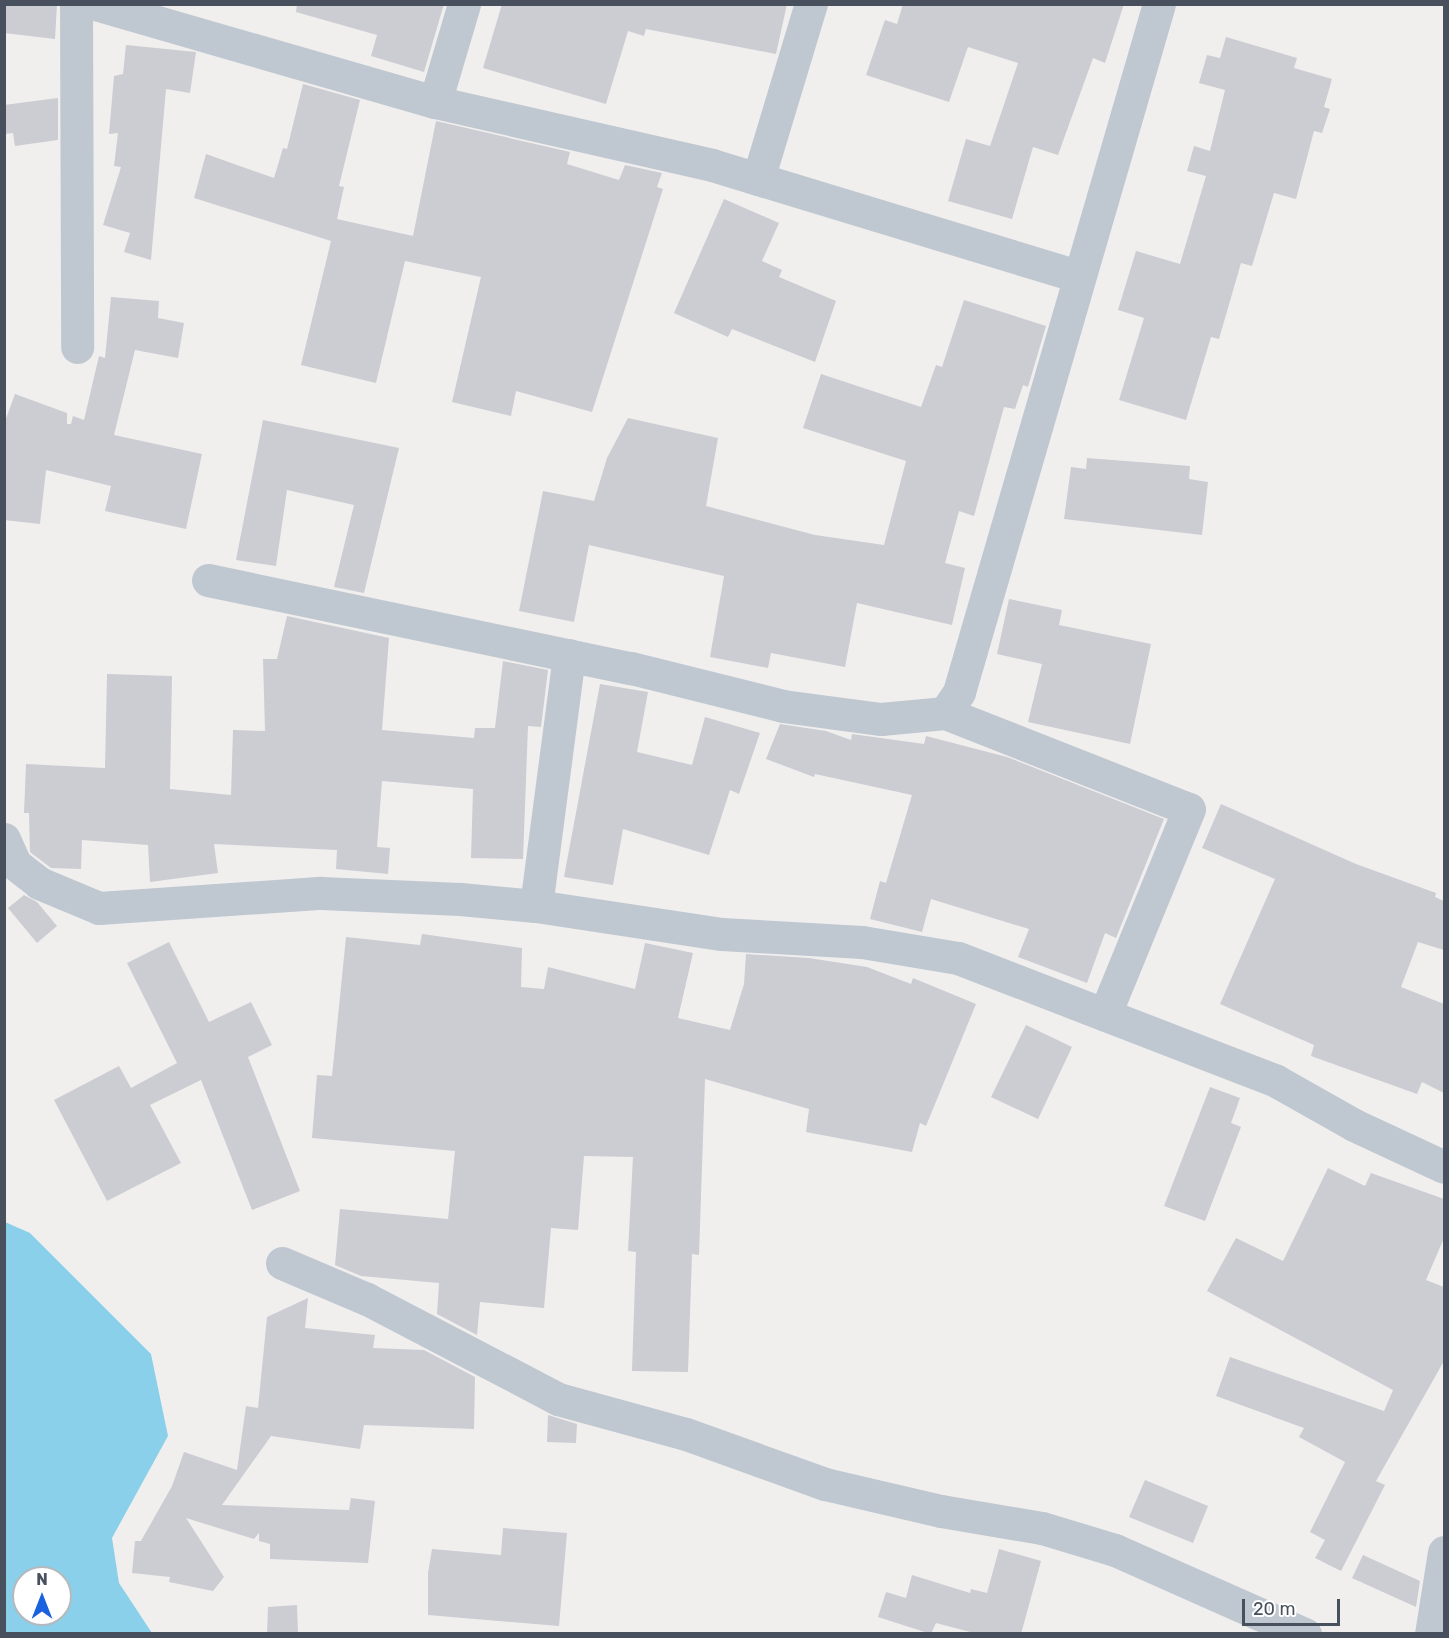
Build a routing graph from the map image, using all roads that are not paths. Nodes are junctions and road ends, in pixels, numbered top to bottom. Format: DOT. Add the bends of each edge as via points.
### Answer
graph roads {
  1 [pos="76,4"];
  2 [pos="464,4"];
  3 [pos="811,4"];
  4 [pos="1159,4"];
  5 [pos="106,6"];
  6 [pos="435,102"];
  7 [pos="758,179"];
  8 [pos="1077,276"];
  9 [pos="77,347"];
  10 [pos="208,580"];
  11 [pos="569,655"];
  12 [pos="945,713"];
  13 [pos="4,839"];
  14 [pos="536,906"];
  15 [pos="1105,1014"];
  16 [pos="1444,1167"];
  17 [pos="282,1263"];
  18 [pos="1444,1552"];
  19 [pos="1305,1634"];
  20 [pos="1431,1634"];
  1 -- 9 [label="street"];
  2 -- 6 [label="street"];
  3 -- 7 [label="street"];
  4 -- 8 [label="street"];
  5 -- 6 [label="street"];
  6 -- 7 [label="street"];
  7 -- 8 [label="street"];
  8 -- 12 [label="street" via="959,692"];
  10 -- 11 [label="street"];
  11 -- 12 [label="street" via="783,706 881,719"];
  11 -- 14 [label="street"];
  12 -- 15 [label="street" via="1189,809"];
  13 -- 14 [label="street" via="15,864 39,883 99,908 321,893"];
  14 -- 15 [label="street" via="722,934 862,942 958,958"];
  15 -- 16 [label="street" via="1276,1081 1354,1125"];
  17 -- 19 [label="street" via="367,1299 558,1399 686,1434 825,1484 942,1512 1042,1528 1115,1550"];
  18 -- 20 [label="street"];
}
